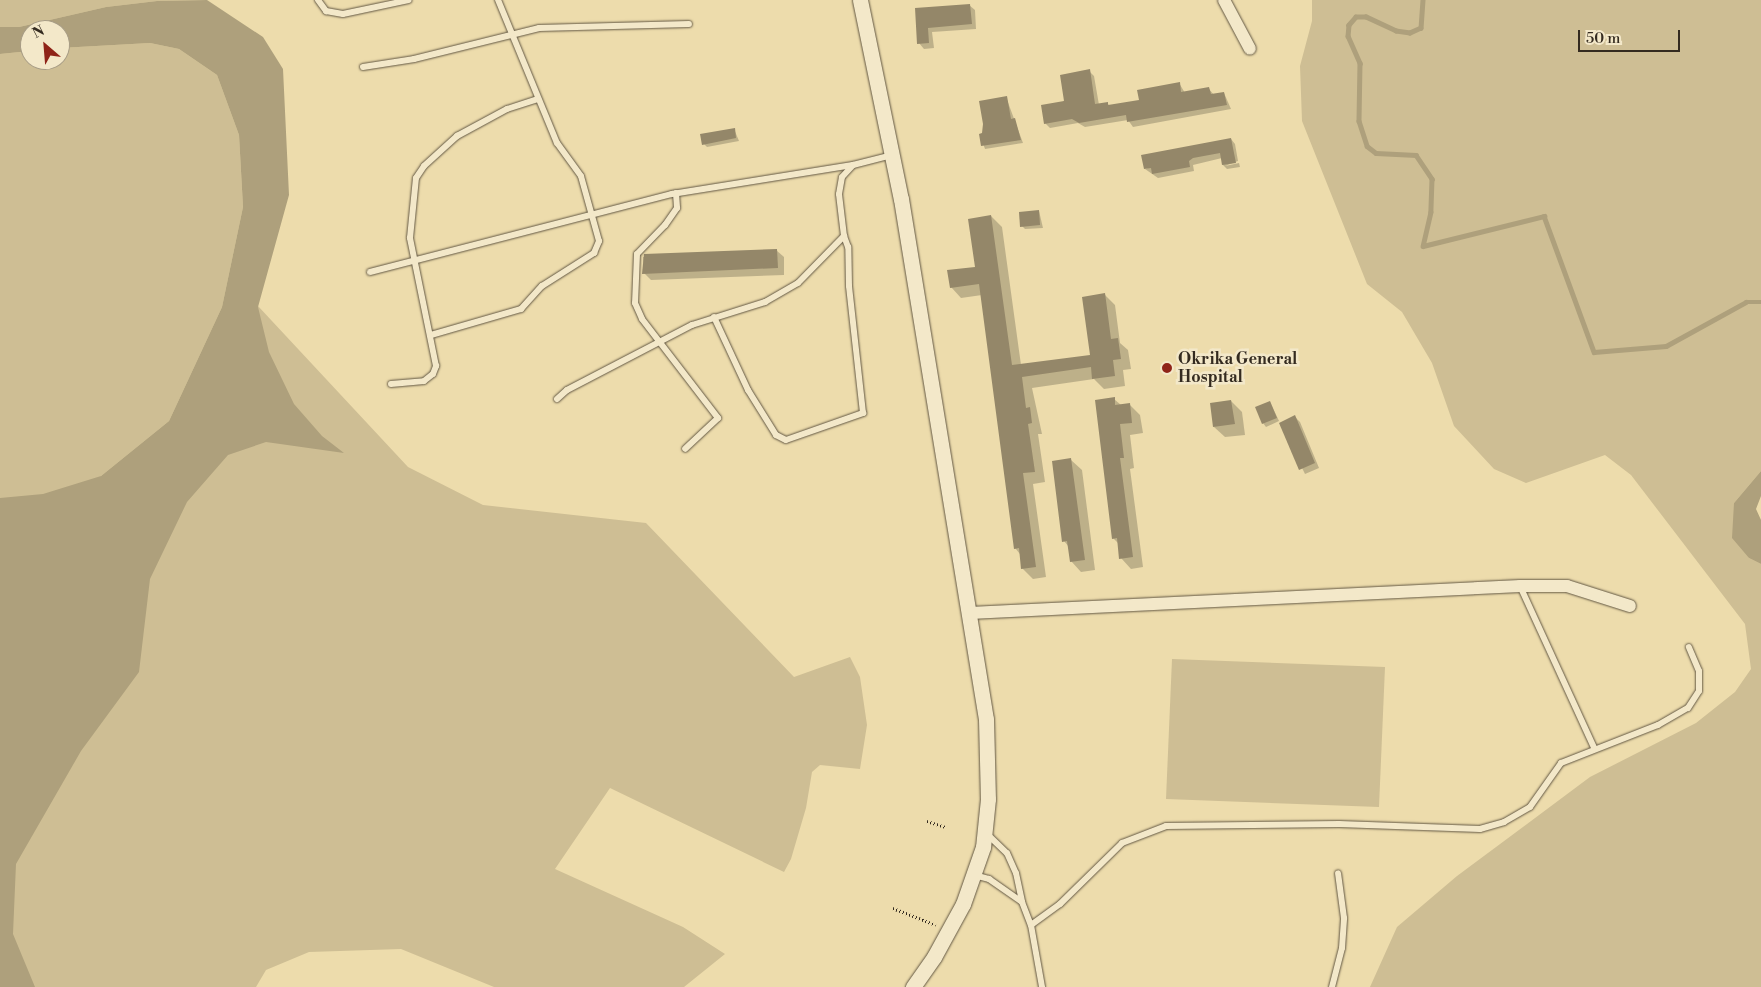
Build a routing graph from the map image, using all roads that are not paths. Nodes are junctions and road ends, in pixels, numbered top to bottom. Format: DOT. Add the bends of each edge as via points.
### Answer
graph roads {
  1 [pos="318,0"];
  2 [pos="409,0"];
  3 [pos="498,0"];
  4 [pos="860,0"];
  5 [pos="1224,0"];
  6 [pos="689,24"];
  7 [pos="513,33"];
  8 [pos="1250,49"];
  9 [pos="363,67"];
  10 [pos="537,99"];
  11 [pos="892,155"];
  12 [pos="853,165"];
  13 [pos="676,193"];
  14 [pos="592,214"];
  15 [pos="844,236"];
  16 [pos="414,260"];
  17 [pos="370,272"];
  18 [pos="714,317"];
  19 [pos="431,336"];
  20 [pos="660,343"];
  21 [pos="391,384"];
  22 [pos="557,399"];
  23 [pos="685,449"];
  24 [pos="1520,586"];
  25 [pos="1630,606"];
  26 [pos="970,613"];
  27 [pos="1690,647"];
  28 [pos="1594,748"];
  29 [pos="985,833"];
  30 [pos="1338,873"];
  31 [pos="974,875"];
  32 [pos="1022,902"];
  33 [pos="1031,925"];
  34 [pos="913,987"];
  35 [pos="1042,987"];
  36 [pos="1332,987"];
  1 -- 2 [label="lane" via="326,11 343,14"];
  3 -- 7 [label="lane"];
  4 -- 11 [label="street"];
  5 -- 8 [label="street"];
  6 -- 7 [label="lane" via="539,28"];
  7 -- 9 [label="lane" via="414,59"];
  7 -- 10 [label="lane"];
  10 -- 14 [label="lane" via="557,143 581,176"];
  10 -- 16 [label="lane" via="506,109 457,136 424,166 416,178 410,238"];
  11 -- 12 [label="lane"];
  11 -- 26 [label="street"];
  12 -- 13 [label="lane"];
  12 -- 15 [label="lane" via="842,177 839,194"];
  13 -- 14 [label="lane"];
  13 -- 20 [label="lane" via="677,208 666,225 637,254 635,302 642,319"];
  14 -- 16 [label="lane"];
  14 -- 19 [label="lane" via="599,241 594,253 542,286 521,309"];
  15 -- 18 [label="lane" via="798,284 780,296"];
  15 -- 18 [label="lane" via="848,247 849,286 863,413 786,440 776,435 748,390"];
  16 -- 17 [label="lane"];
  16 -- 19 [label="lane"];
  18 -- 20 [label="lane"];
  19 -- 21 [label="lane" via="436,366 433,374 424,381"];
  20 -- 22 [label="lane" via="567,390"];
  20 -- 23 [label="lane" via="718,418"];
  24 -- 25 [label="street" via="1567,586"];
  24 -- 26 [label="street"];
  24 -- 28 [label="lane"];
  26 -- 29 [label="street" via="986,719 988,790"];
  27 -- 28 [label="lane" via="1699,671 1699,691 1688,708 1658,725"];
  28 -- 33 [label="lane" via="1561,763 1530,807 1504,822 1480,829 1339,824 1166,826 1145,832 1122,843 1060,904"];
  29 -- 31 [label="street"];
  29 -- 32 [label="lane" via="1007,853 1016,873"];
  30 -- 36 [label="lane" via="1344,918 1342,948"];
  31 -- 32 [label="lane" via="989,879"];
  31 -- 34 [label="street" via="949,931"];
  32 -- 33 [label="lane"];
  33 -- 35 [label="lane"];
}
